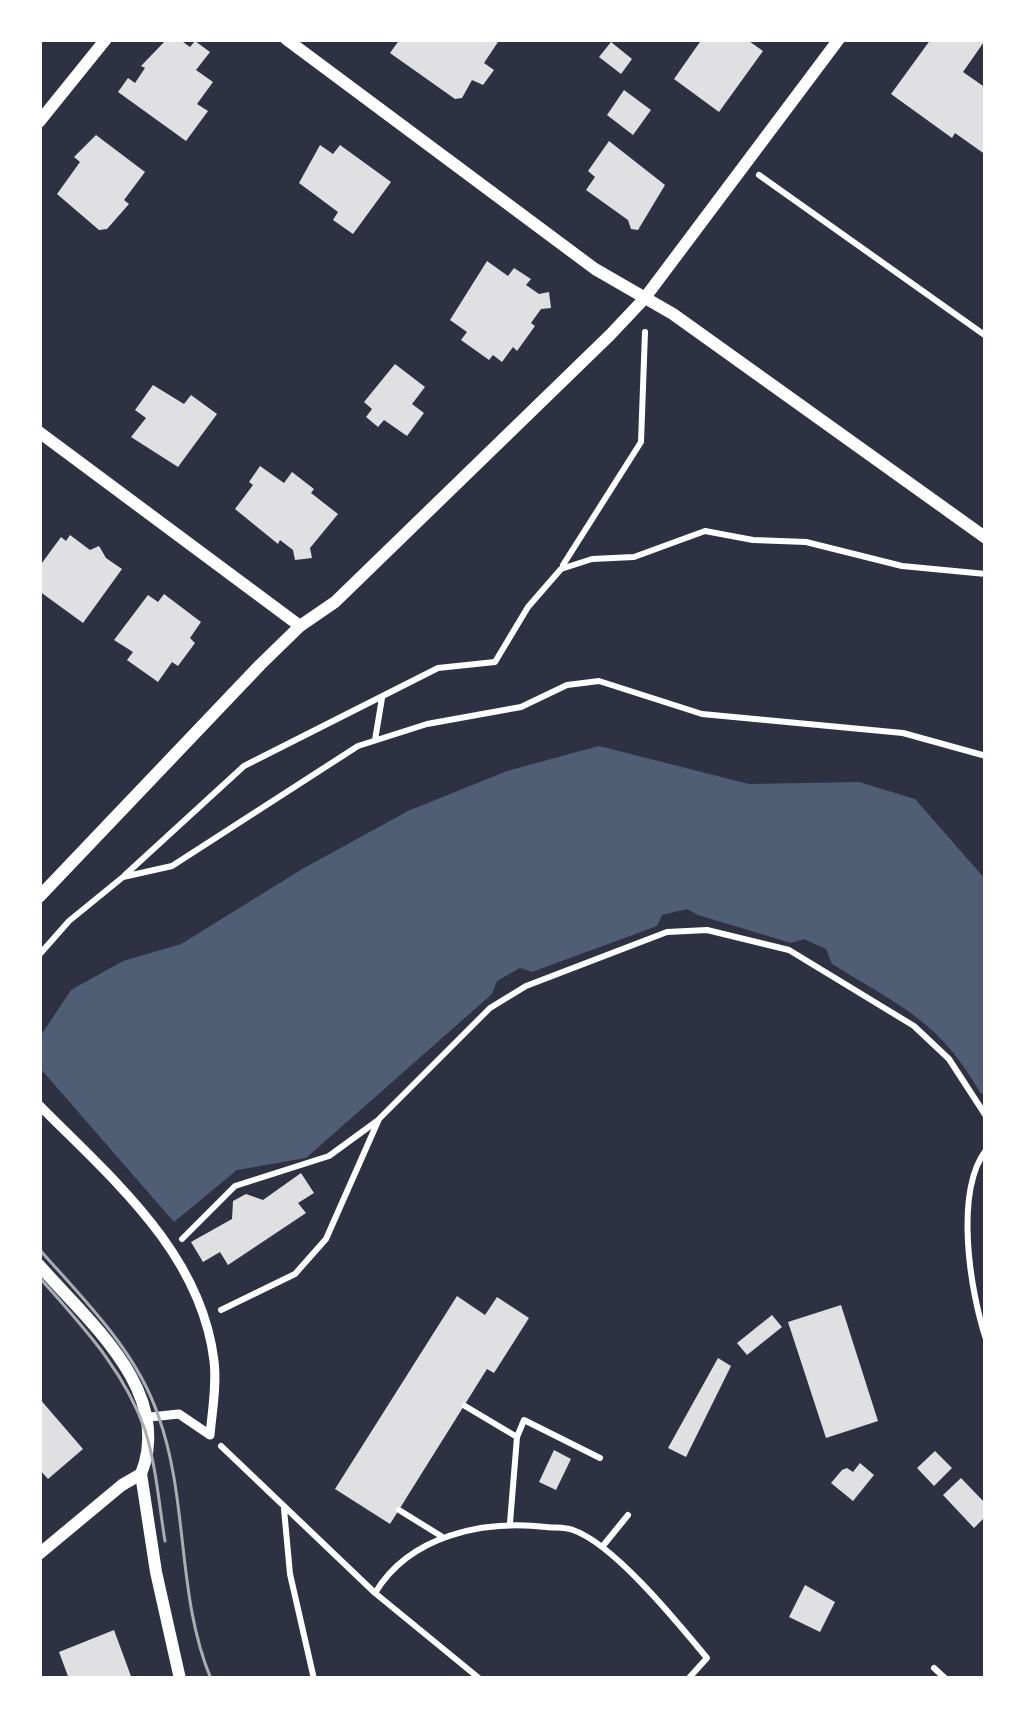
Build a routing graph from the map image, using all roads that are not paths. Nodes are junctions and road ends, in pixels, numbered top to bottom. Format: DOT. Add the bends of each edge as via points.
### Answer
graph roads {
  1 [pos="106,39"];
  2 [pos="286,39"];
  3 [pos="839,39"];
  4 [pos="39,122"];
  5 [pos="644,299"];
  6 [pos="39,432"];
  7 [pos="986,538"];
  8 [pos="300,626"];
  9 [pos="39,897"];
  10 [pos="39,1105"];
  11 [pos="39,1265"];
  12 [pos="150,1417"];
  13 [pos="141,1474"];
  14 [pos="39,1554"];
  15 [pos="180,1679"];
  1 -- 4 [label="street"];
  2 -- 5 [label="street"];
  3 -- 5 [label="street"];
  5 -- 7 [label="street"];
  5 -- 8 [label="street" via="335,602"];
  6 -- 8 [label="street"];
  8 -- 9 [label="street"];
  10 -- 12 [label="lane" via="149,1216 203,1316 214,1362 210,1436 178,1414"];
  11 -- 12 [label="street" via="123,1364"];
  12 -- 13 [label="street"];
  13 -- 14 [label="street"];
  13 -- 15 [label="street"];
}
